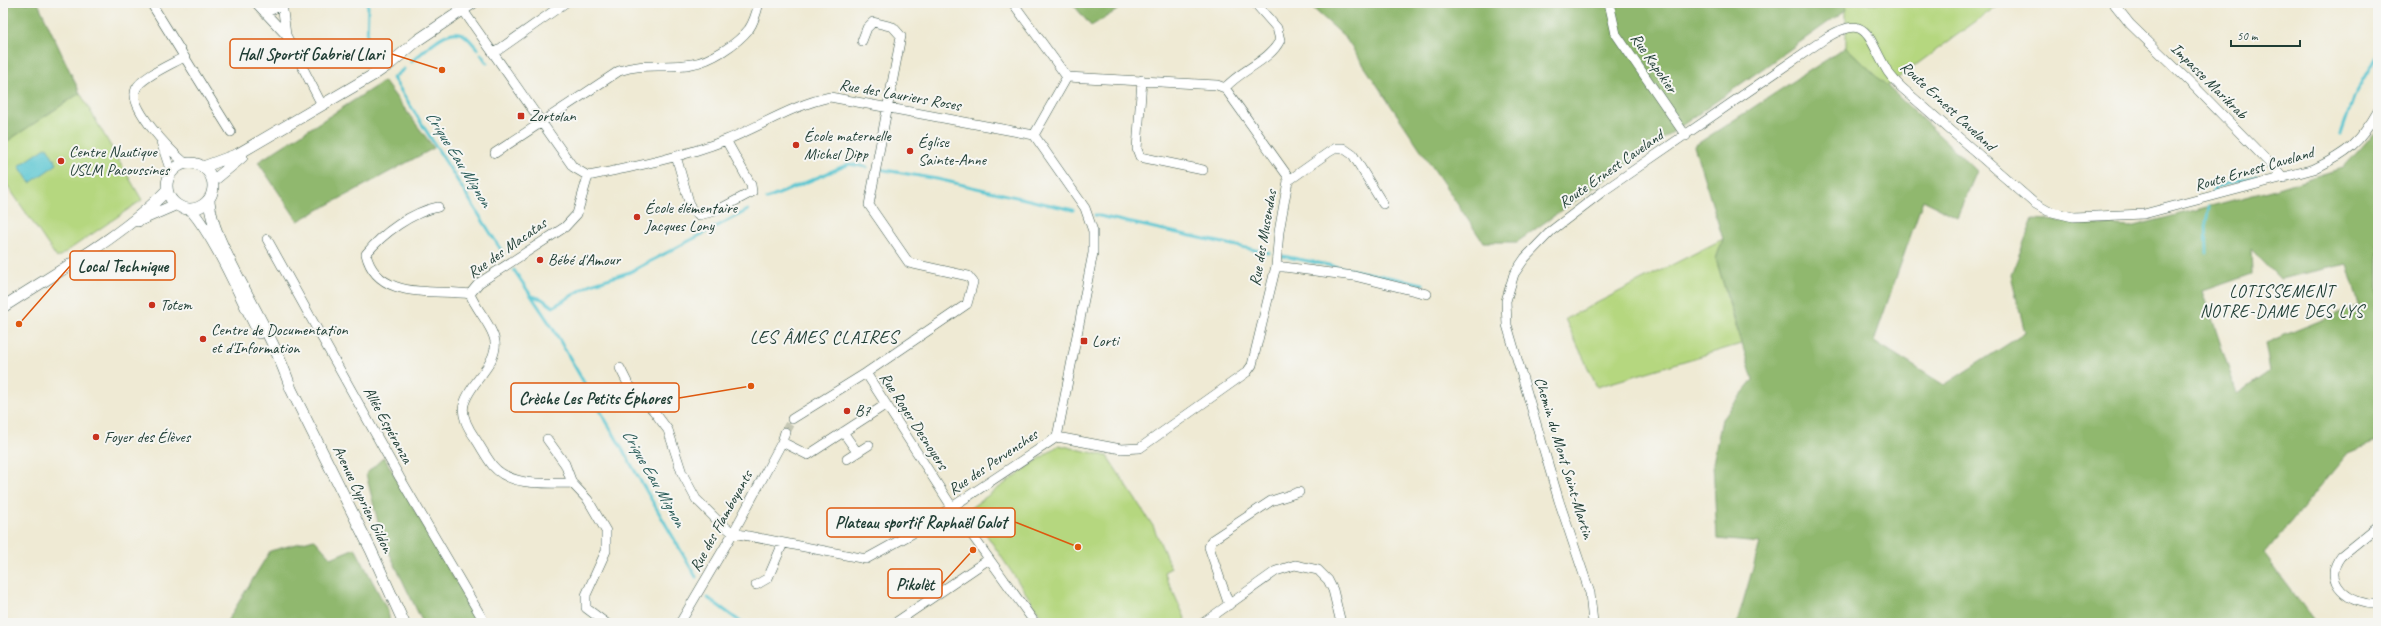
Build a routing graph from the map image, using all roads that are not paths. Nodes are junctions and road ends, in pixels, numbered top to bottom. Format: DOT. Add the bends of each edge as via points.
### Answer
graph roads {
  1 [pos="151,3"];
  2 [pos="256,3"];
  3 [pos="473,3"];
  4 [pos="565,3"];
  5 [pos="760,3"];
  6 [pos="1013,3"];
  7 [pos="1255,3"];
  8 [pos="1609,3"];
  9 [pos="2117,3"];
  10 [pos="282,4"];
  11 [pos="460,7"];
  12 [pos="265,13"];
  13 [pos="286,35"];
  14 [pos="862,41"];
  15 [pos="494,53"];
  16 [pos="184,57"];
  17 [pos="1067,77"];
  18 [pos="1142,80"];
  19 [pos="1225,88"];
  20 [pos="322,105"];
  21 [pos="887,107"];
  22 [pos="2378,111"];
  23 [pos="542,122"];
  24 [pos="231,132"];
  25 [pos="274,134"];
  26 [pos="1034,135"];
  27 [pos="1686,136"];
  28 [pos="726,140"];
  29 [pos="161,142"];
  30 [pos="495,153"];
  31 [pos="676,156"];
  32 [pos="185,163"];
  33 [pos="203,167"];
  34 [pos="1203,170"];
  35 [pos="171,172"];
  36 [pos="588,176"];
  37 [pos="2284,178"];
  38 [pos="213,181"];
  39 [pos="1288,181"];
  40 [pos="167,190"];
  41 [pos="209,200"];
  42 [pos="1383,204"];
  43 [pos="175,205"];
  44 [pos="438,208"];
  45 [pos="191,210"];
  46 [pos="121,229"];
  47 [pos="267,239"];
  48 [pos="1276,266"];
  49 [pos="470,294"];
  50 [pos="1428,294"];
  51 [pos="1506,301"];
  52 [pos="3,307"];
  53 [pos="620,368"];
  54 [pos="866,373"];
  55 [pos="291,389"];
  56 [pos="885,405"];
  57 [pos="792,419"];
  58 [pos="785,432"];
  59 [pos="844,432"];
  60 [pos="1057,437"];
  61 [pos="547,439"];
  62 [pos="782,442"];
  63 [pos="869,445"];
  64 [pos="857,452"];
  65 [pos="847,459"];
  66 [pos="572,482"];
  67 [pos="1298,492"];
  68 [pos="952,507"];
  69 [pos="2378,526"];
  70 [pos="733,533"];
  71 [pos="783,543"];
  72 [pos="989,559"];
  73 [pos="756,584"];
  74 [pos="2378,604"];
  75 [pos="1229,605"];
  76 [pos="404,623"];
  77 [pos="485,623"];
  78 [pos="606,623"];
  79 [pos="680,623"];
  80 [pos="895,623"];
  81 [pos="1035,623"];
  82 [pos="1203,623"];
  83 [pos="1341,623"];
  84 [pos="1593,623"];
  1 -- 16 [label="street"];
  2 -- 12 [label="street"];
  3 -- 11 [label="street"];
  4 -- 15 [label="street"];
  5 -- 23 [label="street" via="750,28 738,40 705,61 691,64 633,66 619,71"];
  6 -- 17 [label="street"];
  7 -- 19 [label="street" via="1277,28 1280,40 1270,53 1234,78"];
  8 -- 27 [label="street, Rue Kapokier" via="1616,34"];
  9 -- 37 [label="street, Impasse Marikrab" via="2115,5 2130,24 2197,88"];
  10 -- 12 [label="street"];
  10 -- 13 [label="street"];
  11 -- 15 [label="street"];
  11 -- 20 [label="street" via="392,63"];
  12 -- 13 [label="street"];
  13 -- 20 [label="street"];
  14 -- 21 [label="street" via="867,28 873,22 893,27 900,36"];
  15 -- 23 [label="street"];
  16 -- 24 [label="street"];
  16 -- 29 [label="street" via="148,78 134,93 137,104"];
  17 -- 18 [label="street"];
  17 -- 26 [label="street"];
  18 -- 19 [label="street" via="1217,85"];
  18 -- 34 [label="street" via="1137,149 1140,157"];
  19 -- 39 [label="street, Rue des Musendas"];
  20 -- 25 [label="street"];
  21 -- 26 [label="street, Rue des Lauriers Roses"];
  21 -- 28 [label="street, Rue des Lauriers Roses" via="830,97 813,100"];
  21 -- 54 [label="street" via="868,201 870,208 909,263 968,276 973,282 967,304"];
  22 -- 37 [label="street, Route Ernest Caveland" via="2365,134 2345,152 2314,169"];
  23 -- 30 [label="street"];
  23 -- 36 [label="street" via="573,167"];
  25 -- 33 [label="street" via="231,157"];
  25 -- 38 [label="street"];
  26 -- 60 [label="street" via="1085,208 1093,231 1093,253"];
  27 -- 37 [label="street, Route Ernest Caveland" via="1829,36 1853,27 1870,36 1885,68 1901,87 2003,178 2048,210 2073,217 2144,214"];
  27 -- 51 [label="street, Route Ernest Caveland" via="1602,192 1550,231 1514,274"];
  28 -- 31 [label="street, Rue des Lauriers Roses"];
  28 -- 31 [label="street" via="751,185 752,192 716,211 699,215 691,209"];
  29 -- 32 [label="street"];
  29 -- 35 [label="street"];
  31 -- 36 [label="street, Rue des Lauriers Roses"];
  32 -- 33 [label="street"];
  32 -- 35 [label="street"];
  33 -- 38 [label="street"];
  35 -- 40 [label="street"];
  36 -- 49 [label="street, Rue des Macatas" via="577,214 565,227 479,283"];
  38 -- 41 [label="street" via="213,192"];
  39 -- 42 [label="street" via="1329,152 1343,148 1353,155"];
  39 -- 48 [label="street, Rue des Musendas"];
  40 -- 43 [label="street"];
  40 -- 46 [label="street"];
  41 -- 45 [label="street"];
  41 -- 55 [label="street, Avenue Cyprien Gildon" via="211,216 221,243 284,367"];
  43 -- 45 [label="street"];
  43 -- 46 [label="street"];
  44 -- 49 [label="street" via="423,210 376,241 366,254 368,263 391,287"];
  45 -- 55 [label="street, Avenue Cyprien Gildon" via="200,220 279,373"];
  46 -- 52 [label="street"];
  47 -- 77 [label="street, Allée Espéranza" via="400,478"];
  48 -- 50 [label="street" via="1354,276"];
  48 -- 60 [label="street, Rue des Musendas" via="1252,365 1247,372 1140,448 1121,450"];
  49 -- 66 [label="street, Rue des Macatas" via="493,332 496,347 464,406 464,419 471,432 494,467 510,477 533,482"];
  51 -- 84 [label="street, Chemin du Mont Saint-Martin" via="1507,325 1559,501 1590,593"];
  53 -- 70 [label="street, Rue des Pervenches" via="628,384 668,430 682,473 696,499"];
  54 -- 56 [label="street, Rue Roger Desnoyers"];
  54 -- 57 [label="street"];
  55 -- 76 [label="street, Avenue Cyprien Gildon" via="371,550"];
  56 -- 59 [label="street"];
  56 -- 68 [label="street, Rue Roger Desnoyers"];
  58 -- 62 [label="street, Rue des Flamboyants"];
  59 -- 62 [label="street" via="808,454"];
  59 -- 64 [label="street"];
  60 -- 68 [label="street, Rue des Pervenches"];
  61 -- 66 [label="street" via="565,464"];
  62 -- 70 [label="street, Rue des Flamboyants"];
  63 -- 64 [label="street"];
  64 -- 65 [label="street"];
  66 -- 78 [label="street" via="588,500 606,531 606,551 586,595 586,608"];
  67 -- 75 [label="street" via="1271,501 1212,540 1208,547"];
  68 -- 71 [label="street, Rue des Pervenches" via="913,533 866,559"];
  68 -- 72 [label="street, Rue Roger Desnoyers"];
  69 -- 74 [label="street" via="2341,556 2334,574 2338,586 2351,599 2361,604"];
  70 -- 71 [label="street, Rue des Pervenches"];
  70 -- 79 [label="street, Rue des Flamboyants"];
  71 -- 73 [label="street" via="768,578"];
  72 -- 80 [label="street"];
  72 -- 81 [label="street, Rue Roger Desnoyers"];
  75 -- 82 [label="street"];
  75 -- 83 [label="street" via="1276,571 1284,567 1305,566 1318,570 1331,585"];
}
